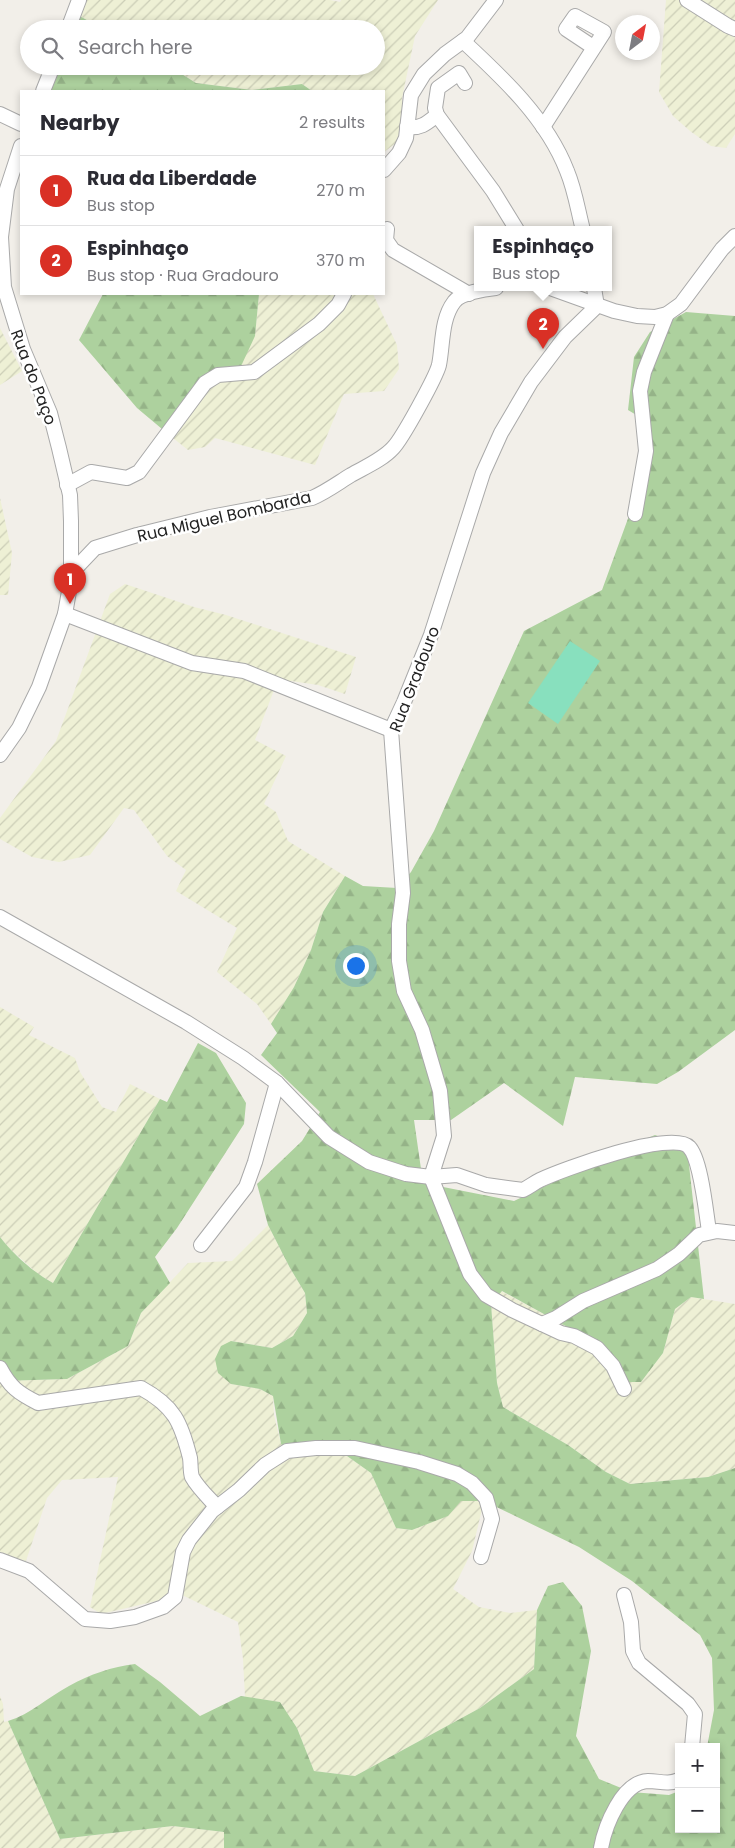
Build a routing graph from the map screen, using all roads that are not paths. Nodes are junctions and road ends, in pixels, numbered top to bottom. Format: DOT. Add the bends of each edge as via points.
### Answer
graph roads {
  1 [pos="79,0"];
  2 [pos="496,0"];
  3 [pos="687,0"];
  4 [pos="71,20"];
  5 [pos="735,29"];
  6 [pos="463,41"];
  7 [pos="593,47"];
  8 [pos="49,75"];
  9 [pos="465,83"];
  10 [pos="43,90"];
  11 [pos="0,114"];
  12 [pos="437,115"];
  13 [pos="20,124"];
  14 [pos="408,126"];
  15 [pos="542,127"];
  16 [pos="20,149"];
  17 [pos="385,169"];
  18 [pos="515,226"];
  19 [pos="582,226"];
  20 [pos="387,229"];
  21 [pos="735,236"];
  22 [pos="475,291"];
  23 [pos="559,291"];
  24 [pos="594,291"];
  25 [pos="469,294"];
  26 [pos="343,295"];
  27 [pos="597,306"];
  28 [pos="667,314"];
  29 [pos="67,485"];
  30 [pos="636,514"];
  31 [pos="71,580"];
  32 [pos="65,614"];
  33 [pos="391,730"];
  34 [pos="0,755"];
  35 [pos="0,917"];
  36 [pos="277,1083"];
  37 [pos="431,1177"];
  38 [pos="709,1232"];
  39 [pos="735,1233"];
  40 [pos="201,1245"];
  41 [pos="542,1324"];
  42 [pos="0,1368"];
  43 [pos="624,1389"];
  44 [pos="217,1507"];
  45 [pos="481,1557"];
  46 [pos="0,1560"];
  47 [pos="624,1595"];
  48 [pos="692,1743"];
  49 [pos="675,1782"];
  50 [pos="600,1848"];
  1 -- 4 [label="street"];
  2 -- 6 [label="street"];
  3 -- 5 [label="street"];
  6 -- 14 [label="street" via="424,74 411,95"];
  6 -- 15 [label="street" via="535,115"];
  7 -- 15 [label="street"];
  8 -- 10 [label="street"];
  9 -- 12 [label="street" via="459,73 438,88"];
  11 -- 13 [label="street"];
  12 -- 14 [label="street" via="424,125"];
  12 -- 18 [label="street"];
  14 -- 17 [label="street" via="406,138"];
  15 -- 19 [label="street" via="567,171"];
  16 -- 29 [label="street, Rua do Paço" via="7,189 1,237 4,287 23,350 50,413"];
  20 -- 25 [label="street" via="386,240 393,250"];
  21 -- 28 [label="street" via="681,304"];
  22 -- 25 [label="street, Rua Miguel Bombarda"];
  23 -- 27 [label="street"];
  24 -- 27 [label="street"];
  25 -- 31 [label="street, Rua Miguel Bombarda" via="455,299 448,312 438,367 394,448 312,498 210,517 95,548 75,569"];
  26 -- 29 [label="street" via="319,324 254,372 218,375 205,383 139,472 127,478 91,472"];
  27 -- 28 [label="street" via="637,316 655,318"];
  27 -- 33 [label="street, Rua Gradouro" via="548,359 501,433 483,473 431,635"];
  28 -- 30 [label="street" via="644,372 640,391 646,451"];
  29 -- 31 [label="street, Rua do Paço" via="70,495"];
  31 -- 32 [label="street, Rua Miguel Bombarda"];
  32 -- 33 [label="street" via="192,663 244,671"];
  32 -- 34 [label="street, Rua Miguel Bombarda" via="39,686 19,728"];
  33 -- 37 [label="street, Rua Gradouro" via="403,893 399,961 404,991 422,1030 440,1091 444,1136"];
  35 -- 36 [label="street" via="186,1022"];
  36 -- 37 [label="street" via="329,1138 370,1162 406,1174"];
  36 -- 40 [label="street" via="246,1187"];
  37 -- 38 [label="street" via="457,1176 486,1185 524,1190 565,1169 642,1145 683,1143 689,1147 697,1163"];
  37 -- 41 [label="street" via="470,1274 486,1295"];
  38 -- 39 [label="street"];
  38 -- 41 [label="street" via="699,1235 657,1269 583,1301"];
  41 -- 43 [label="street" via="597,1348 614,1366"];
  42 -- 44 [label="street" via="8,1383 38,1402 141,1388 152,1394 179,1422 192,1476"];
  44 -- 45 [label="street" via="265,1465 287,1451 355,1448 419,1462 472,1483 486,1498 492,1519"];
  44 -- 46 [label="street" via="183,1552 175,1598 162,1608 135,1617 110,1621 85,1619 29,1571"];
  47 -- 48 [label="street" via="631,1622 633,1651 639,1663 688,1704 695,1714"];
  49 -- 50 [label="street" via="646,1781 630,1786 604,1831"];
}
